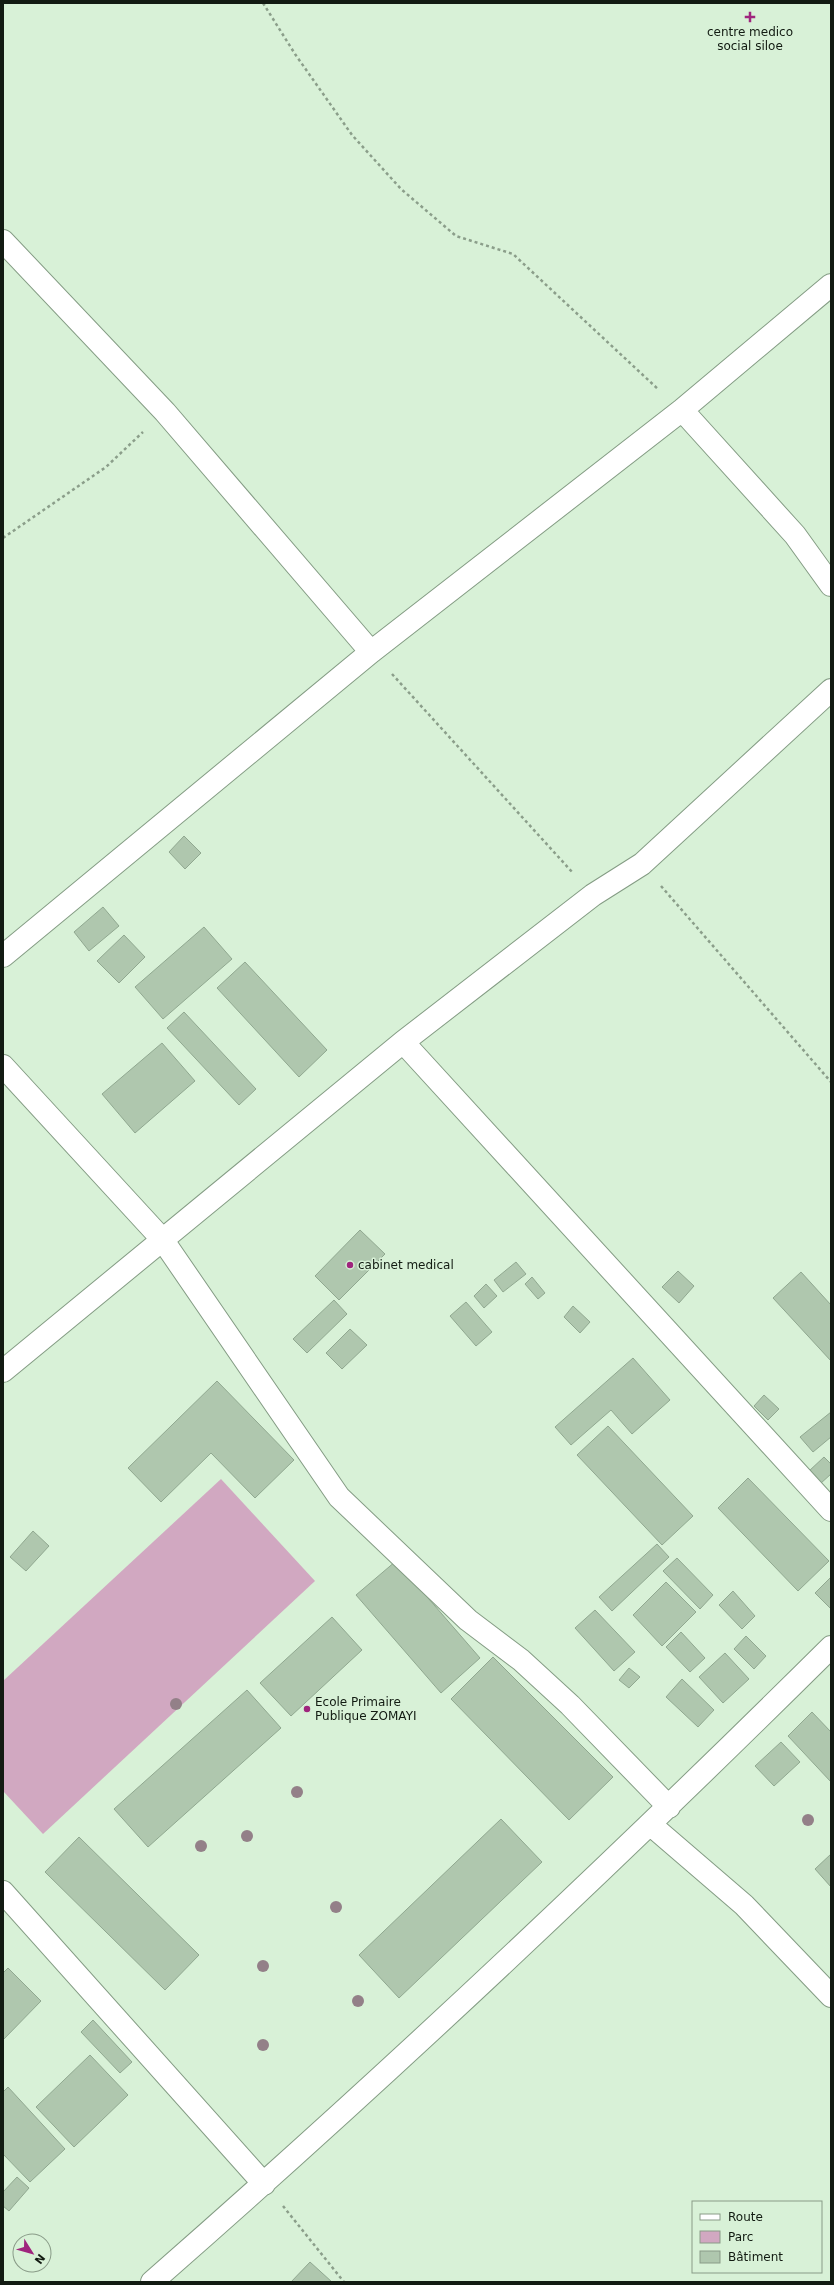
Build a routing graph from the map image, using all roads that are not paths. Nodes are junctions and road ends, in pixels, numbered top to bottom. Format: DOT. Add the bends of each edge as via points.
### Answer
graph roads {
  1 [pos="3,241"];
  2 [pos="831,285"];
  3 [pos="682,410"];
  4 [pos="831,585"];
  5 [pos="371,652"];
  6 [pos="831,690"];
  7 [pos="3,956"];
  8 [pos="403,1042"];
  9 [pos="3,1066"];
  10 [pos="162,1239"];
  11 [pos="3,1371"];
  12 [pos="831,1510"];
  13 [pos="831,1646"];
  14 [pos="669,1807"];
  15 [pos="651,1825"];
  16 [pos="3,1892"];
  17 [pos="831,1996"];
  18 [pos="264,2184"];
  19 [pos="152,2282"];
  1 -- 5 [label="street" via="165,412"];
  2 -- 3 [label="street"];
  3 -- 4 [label="street" via="795,535"];
  3 -- 5 [label="street"];
  5 -- 7 [label="street"];
  6 -- 8 [label="street" via="642,864 593,895"];
  8 -- 10 [label="street"];
  8 -- 12 [label="street"];
  9 -- 10 [label="street"];
  10 -- 11 [label="street"];
  10 -- 14 [label="street" via="339,1497 468,1620 521,1660 564,1700"];
  13 -- 14 [label="street"];
  14 -- 15 [label="street"];
  15 -- 17 [label="street" via="744,1905"];
  15 -- 18 [label="street"];
  16 -- 18 [label="street"];
  18 -- 19 [label="street"];
}
